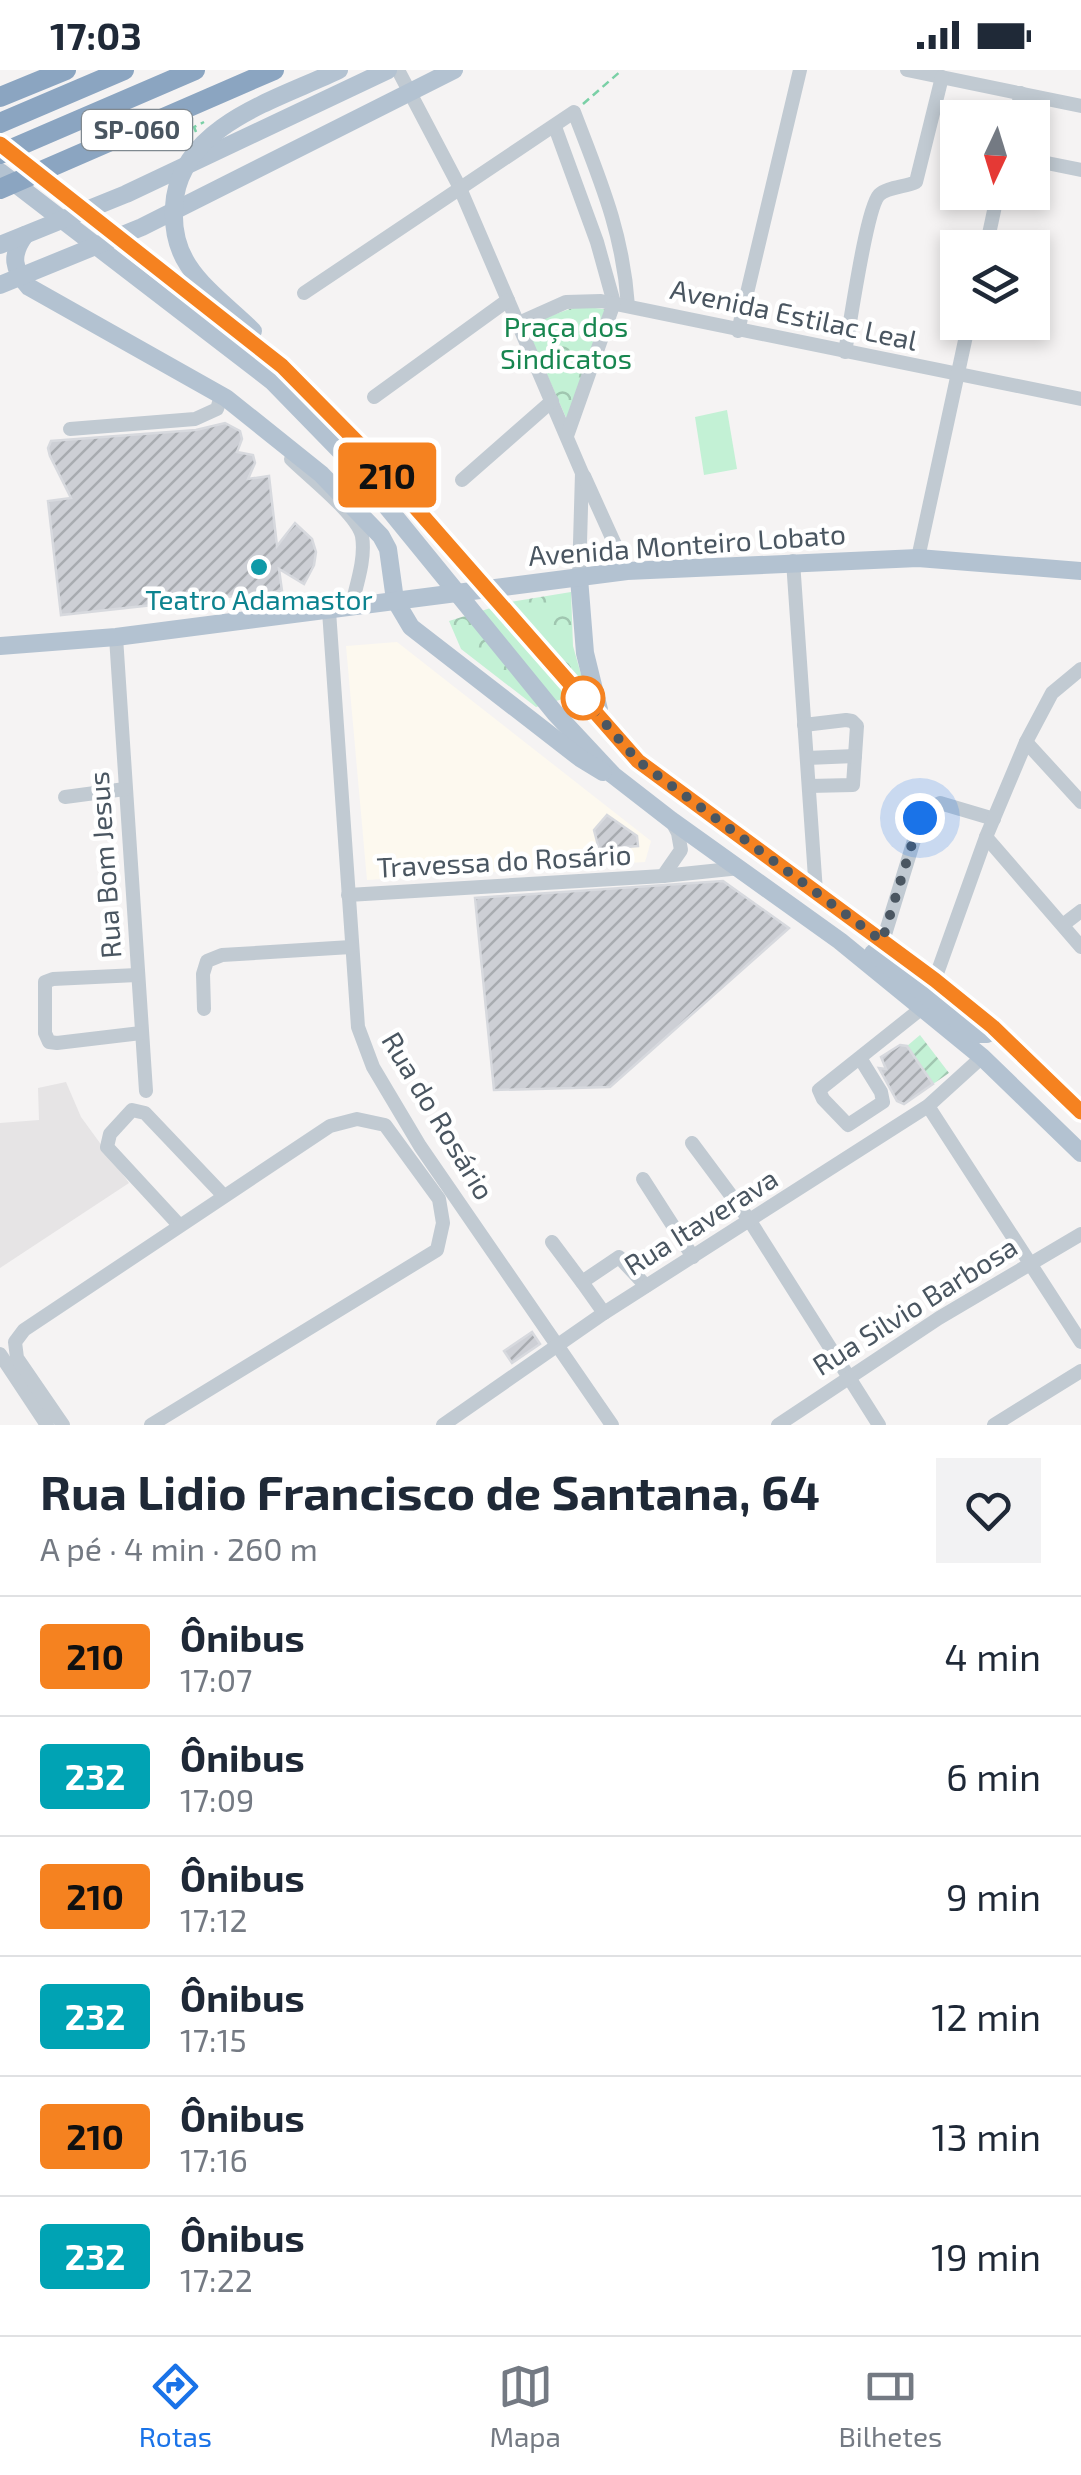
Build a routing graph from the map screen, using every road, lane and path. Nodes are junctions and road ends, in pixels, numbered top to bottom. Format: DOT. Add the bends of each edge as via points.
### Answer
graph roads {
  1 [pos="66,70"];
  2 [pos="124,70"];
  3 [pos="195,70"];
  4 [pos="274,70"];
  5 [pos="339,70"];
  6 [pos="388,70"];
  7 [pos="398,70"];
  8 [pos="454,70"];
  9 [pos="622,70"];
  10 [pos="800,70"];
  11 [pos="908,70"];
  12 [pos="942,77"];
  13 [pos="410,92"];
  14 [pos="1021,93"];
  15 [pos="0,97"];
  16 [pos="1019,100"];
  17 [pos="1081,106"];
  18 [pos="574,112"];
  19 [pos="0,123"];
  20 [pos="555,126"];
  21 [pos="0,144"];
  22 [pos="0,154"];
  23 [pos="1050,164"];
  24 [pos="1081,170"];
  25 [pos="0,172"];
  26 [pos="458,186"];
  27 [pos="0,189"];
  28 [pos="26,235"];
  29 [pos="0,245"];
  30 [pos="20,277"];
  31 [pos="0,285"];
  32 [pos="304,292"];
  33 [pos="508,300"];
  34 [pos="621,305"];
  35 [pos="519,324"];
  36 [pos="738,330"];
  37 [pos="965,340"];
  38 [pos="845,352"];
  39 [pos="282,366"];
  40 [pos="957,375"];
  41 [pos="224,396"];
  42 [pos="374,396"];
  43 [pos="1081,399"];
  44 [pos="552,402"];
  45 [pos="70,429"];
  46 [pos="567,436"];
  47 [pos="356,454"];
  48 [pos="582,473"];
  49 [pos="462,480"];
  50 [pos="918,558"];
  51 [pos="793,561"];
  52 [pos="627,571"];
  53 [pos="1081,571"];
  54 [pos="580,578"];
  55 [pos="488,589"];
  56 [pos="458,593"];
  57 [pos="395,600"];
  58 [pos="352,608"];
  59 [pos="329,611"];
  60 [pos="116,637"];
  61 [pos="0,646"];
  62 [pos="1081,669"];
  63 [pos="603,722"];
  64 [pos="804,725"];
  65 [pos="1026,742"];
  66 [pos="855,756"];
  67 [pos="806,758"];
  68 [pos="613,775"];
  69 [pos="808,786"];
  70 [pos="125,788"];
  71 [pos="65,797"];
  72 [pos="1081,802"];
  73 [pos="994,819"];
  74 [pos="671,820"];
  75 [pos="986,837"];
  76 [pos="740,868"];
  77 [pos="662,876"];
  78 [pos="760,881"];
  79 [pos="816,892"];
  80 [pos="348,895"];
  81 [pos="1081,912"];
  82 [pos="854,920"];
  83 [pos="1064,924"];
  84 [pos="840,941"];
  85 [pos="882,941"];
  86 [pos="1081,947"];
  87 [pos="350,948"];
  88 [pos="136,975"];
  89 [pos="935,980"];
  90 [pos="922,1008"];
  91 [pos="204,1009"];
  92 [pos="993,1027"];
  93 [pos="141,1033"];
  94 [pos="982,1057"];
  95 [pos="860,1058"];
  96 [pos="146,1091"];
  97 [pos="928,1106"];
  98 [pos="1081,1112"];
  99 [pos="692,1143"];
  100 [pos="1081,1153"];
  101 [pos="643,1178"];
  102 [pos="223,1195"];
  103 [pos="750,1221"];
  104 [pos="180,1225"];
  105 [pos="1081,1234"];
  106 [pos="552,1242"];
  107 [pos="693,1257"];
  108 [pos="1028,1263"];
  109 [pos="582,1282"];
  110 [pos="646,1286"];
  111 [pos="604,1313"];
  112 [pos="1081,1342"];
  113 [pos="556,1345"];
  114 [pos="0,1354"];
  115 [pos="1081,1371"];
  116 [pos="849,1376"];
  117 [pos="48,1425"];
  118 [pos="63,1425"];
  119 [pos="151,1425"];
  120 [pos="443,1425"];
  121 [pos="612,1425"];
  122 [pos="778,1425"];
  123 [pos="879,1425"];
  124 [pos="994,1425"];
  1 -- 15 [label="highway"];
  2 -- 19 [label="highway, SP-060"];
  3 -- 22 [label="highway, SP-060"];
  4 -- 27 [label="highway, SP-060"];
  5 -- 39 [label="main road" via="225,125 190,157 178,180 175,232 186,262"];
  6 -- 28 [label="main road"];
  7 -- 13 [label="street"];
  8 -- 13 [label="main road"];
  9 -- 18 [label="path"];
  10 -- 36 [label="street"];
  11 -- 12 [label="street"];
  12 -- 14 [label="street"];
  12 -- 38 [label="street" via="916,182 876,198"];
  13 -- 26 [label="street"];
  13 -- 30 [label="main road" via="152,222"];
  14 -- 16 [label="street"];
  14 -- 17 [label="street"];
  18 -- 20 [label="street"];
  18 -- 34 [label="street" via="617,226 626,268"];
  20 -- 26 [label="street"];
  20 -- 34 [label="street"];
  21 -- 39 [label="main road"];
  23 -- 24 [label="street"];
  25 -- 47 [label="main road" via="272,381"];
  26 -- 32 [label="street"];
  26 -- 33 [label="street"];
  28 -- 29 [label="main road"];
  28 -- 30 [label="main road" via="15,253"];
  30 -- 31 [label="main road"];
  30 -- 41 [label="main road"];
  33 -- 35 [label="street"];
  33 -- 42 [label="street"];
  34 -- 35 [label="street, Avenida Estilac Leal" via="566,302"];
  34 -- 36 [label="street, Avenida Estilac Leal"];
  34 -- 46 [label="street"];
  35 -- 44 [label="street"];
  36 -- 38 [label="street, Avenida Estilac Leal"];
  37 -- 40 [label="street"];
  38 -- 40 [label="street, Avenida Estilac Leal"];
  39 -- 47 [label="main road"];
  40 -- 43 [label="street, Avenida Estilac Leal"];
  40 -- 50 [label="street"];
  41 -- 45 [label="street" via="216,409 194,420"];
  41 -- 57 [label="main road" via="321,474 381,536"];
  41 -- 58 [label="street" via="358,527 362,554"];
  44 -- 46 [label="street"];
  44 -- 49 [label="street"];
  46 -- 48 [label="street"];
  47 -- 55 [label="main road"];
  47 -- 56 [label="main road"];
  48 -- 52 [label="street"];
  48 -- 54 [label="street"];
  50 -- 51 [label="main road, Avenida Monteiro Lobato"];
  50 -- 53 [label="main road, Avenida Monteiro Lobato"];
  51 -- 52 [label="main road, Avenida Monteiro Lobato"];
  51 -- 64 [label="street"];
  52 -- 54 [label="main road, Avenida Monteiro Lobato"];
  54 -- 55 [label="main road, Avenida Monteiro Lobato"];
  54 -- 63 [label="main road" via="585,653"];
  55 -- 56 [label="main road, Avenida Monteiro Lobato"];
  55 -- 63 [label="main road"];
  56 -- 57 [label="main road, Avenida Monteiro Lobato"];
  56 -- 68 [label="main road"];
  57 -- 58 [label="main road, Avenida Monteiro Lobato"];
  57 -- 68 [label="main road" via="411,626 587,764"];
  58 -- 59 [label="main road, Avenida Monteiro Lobato"];
  59 -- 60 [label="main road, Avenida Monteiro Lobato"];
  59 -- 80 [label="street, Rua do Rosário"];
  60 -- 61 [label="main road, Avenida Monteiro Lobato"];
  60 -- 70 [label="street, Rua Bom Jesus"];
  62 -- 65 [label="street" via="1052,693"];
  63 -- 79 [label="main road" via="638,761"];
  64 -- 66 [label="street" via="852,721"];
  64 -- 67 [label="street"];
  65 -- 72 [label="street"];
  65 -- 73 [label="street"];
  66 -- 67 [label="street"];
  66 -- 69 [label="street" via="853,785"];
  67 -- 69 [label="street"];
  68 -- 74 [label="main road"];
  69 -- 79 [label="street"];
  70 -- 71 [label="street"];
  70 -- 88 [label="street, Rua Bom Jesus"];
  73 -- 75 [label="street"];
  73 -- 85 [label="street" via="940,803 923,811"];
  74 -- 76 [label="main road"];
  74 -- 77 [label="street, Travessa do Rosário" via="681,850"];
  75 -- 83 [label="street"];
  75 -- 89 [label="street"];
  76 -- 77 [label="street, Travessa do Rosário"];
  76 -- 78 [label="main road"];
  77 -- 80 [label="street, Travessa do Rosário"];
  78 -- 82 [label="main road" via="774,874 830,914"];
  78 -- 84 [label="main road"];
  79 -- 82 [label="main road"];
  80 -- 87 [label="street, Rua do Rosário"];
  81 -- 83 [label="street"];
  82 -- 85 [label="main road"];
  83 -- 86 [label="street"];
  84 -- 90 [label="main road"];
  84 -- 92 [label="main road" via="866,949 975,1034"];
  85 -- 89 [label="main road"];
  87 -- 91 [label="street" via="222,955 208,961 202,974"];
  87 -- 113 [label="street, Rua do Rosário" via="358,1027 373,1067"];
  88 -- 93 [label="street, Rua Bom Jesus"];
  88 -- 93 [label="street" via="45,982 46,1034 57,1043"];
  89 -- 92 [label="main road"];
  90 -- 94 [label="main road"];
  90 -- 95 [label="street"];
  92 -- 98 [label="main road"];
  93 -- 96 [label="street, Rua Bom Jesus"];
  94 -- 97 [label="street, Rua Itaverava"];
  94 -- 100 [label="main road"];
  95 -- 95 [label="street" via="883,1102 848,1124 819,1090"];
  97 -- 103 [label="street, Rua Itaverava"];
  97 -- 108 [label="street"];
  99 -- 103 [label="street"];
  101 -- 107 [label="street"];
  102 -- 104 [label="street"];
  102 -- 104 [label="street" via="146,1113 132,1110 110,1134 107,1148"];
  102 -- 119 [label="street" via="330,1126 357,1119 386,1125 438,1199 443,1223 437,1250"];
  103 -- 107 [label="street, Rua Itaverava"];
  103 -- 116 [label="street"];
  104 -- 118 [label="street" via="15,1342 17,1358"];
  105 -- 108 [label="street, Rua Silvio Barbosa"];
  106 -- 109 [label="street"];
  107 -- 110 [label="street, Rua Itaverava"];
  108 -- 112 [label="street"];
  108 -- 116 [label="street, Rua Silvio Barbosa"];
  109 -- 110 [label="street" via="620,1256"];
  109 -- 111 [label="street"];
  110 -- 111 [label="street, Rua Itaverava"];
  111 -- 113 [label="street, Rua Itaverava"];
  113 -- 120 [label="street, Rua Itaverava"];
  113 -- 121 [label="street, Rua do Rosário"];
  114 -- 117 [label="street"];
  115 -- 124 [label="street"];
  116 -- 122 [label="street, Rua Silvio Barbosa"];
  116 -- 123 [label="street"];
}
